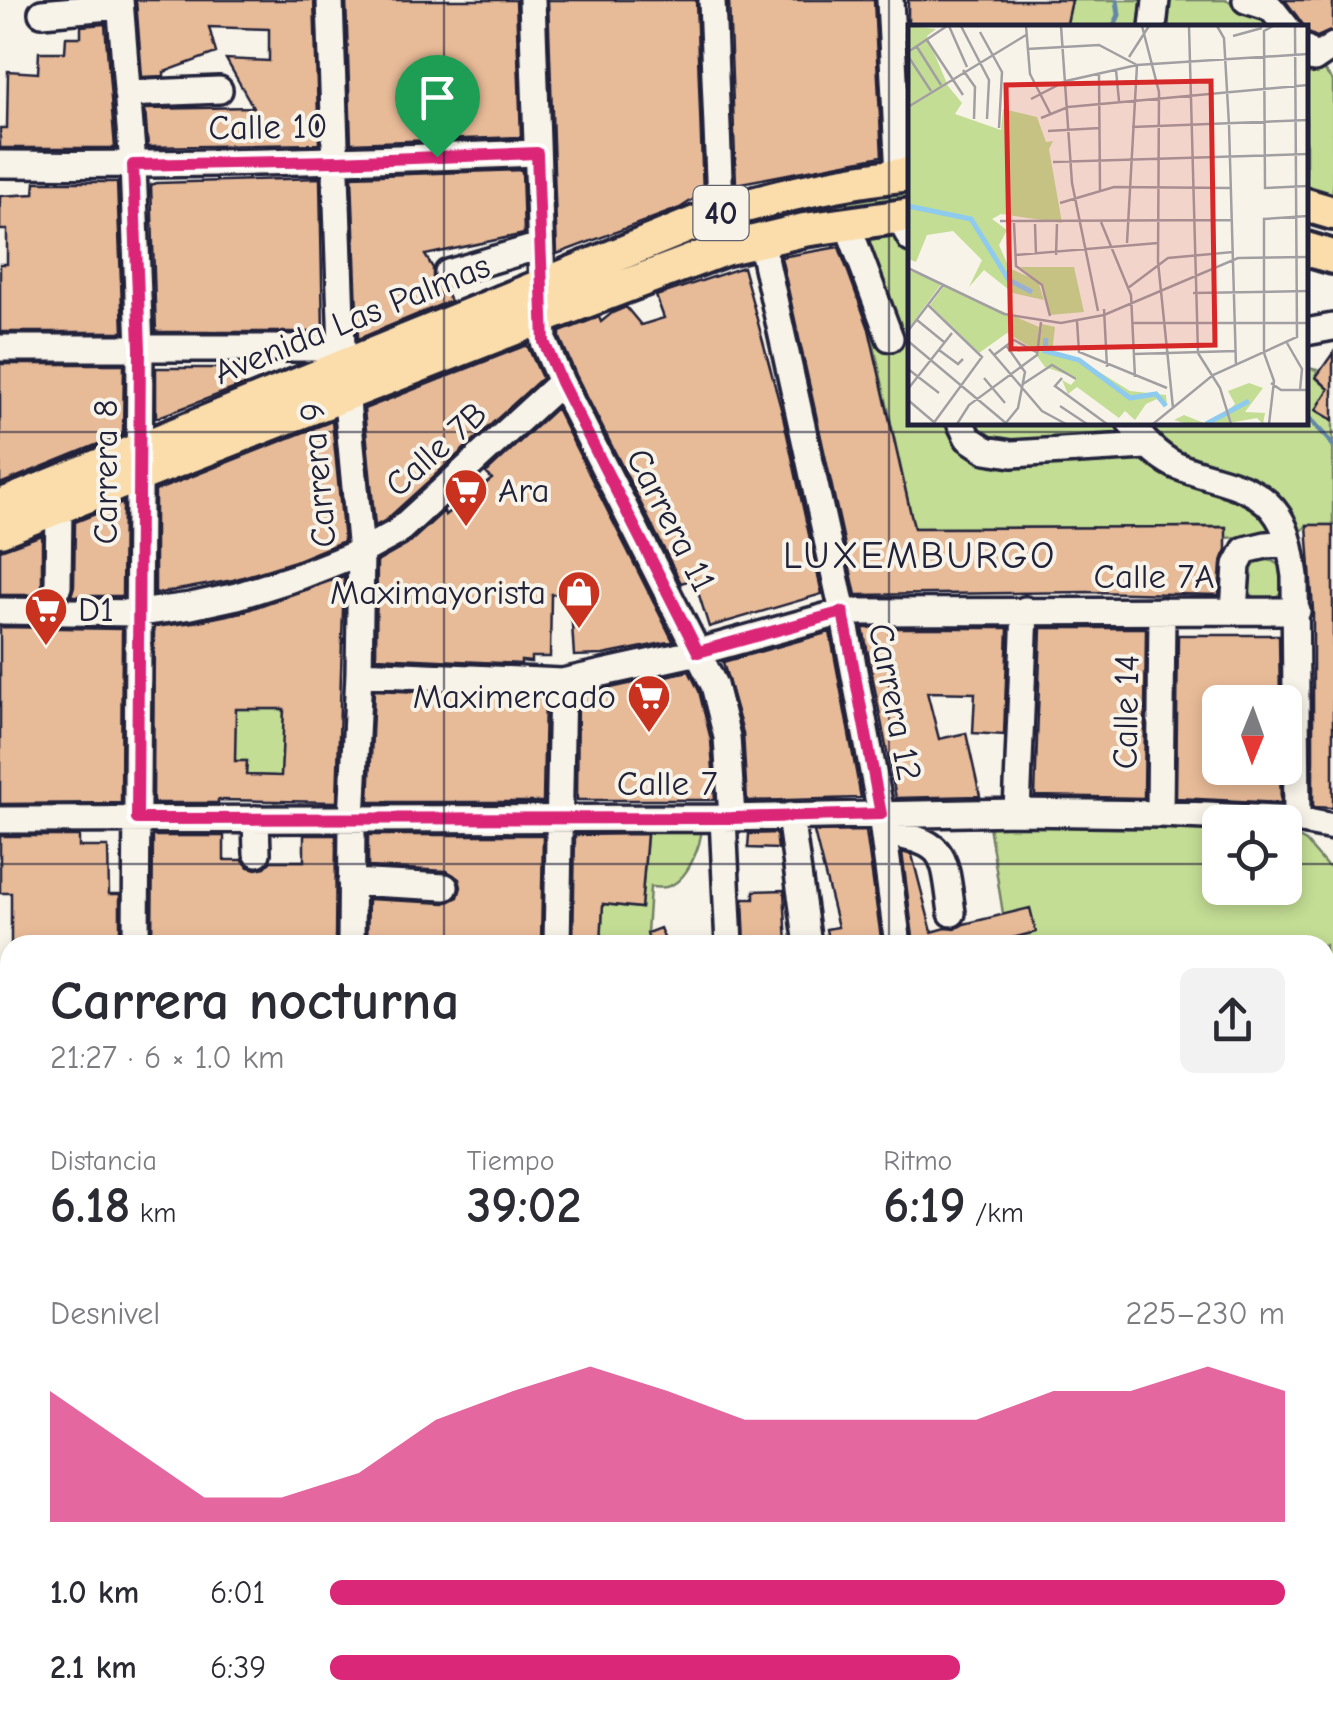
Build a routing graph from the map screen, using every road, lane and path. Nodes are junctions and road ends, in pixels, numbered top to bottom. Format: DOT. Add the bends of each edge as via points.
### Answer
graph roads {
  1 [pos="330,0"];
  2 [pos="532,0"];
  3 [pos="712,0"];
  4 [pos="890,0"];
  5 [pos="1156,0"];
  6 [pos="1246,0"];
  7 [pos="120,3"];
  8 [pos="42,13"];
  9 [pos="1153,25"];
  10 [pos="1284,25"];
  11 [pos="220,90"];
  12 [pos="127,94"];
  13 [pos="537,153"];
  14 [pos="337,161"];
  15 [pos="0,164"];
  16 [pos="133,165"];
  17 [pos="905,174"];
  18 [pos="1308,206"];
  19 [pos="720,213"];
  20 [pos="1333,214"];
  21 [pos="847,222"];
  22 [pos="906,223"];
  23 [pos="761,240"];
  24 [pos="540,246"];
  25 [pos="724,249"];
  26 [pos="1308,250"];
  27 [pos="1333,258"];
  28 [pos="448,274"];
  29 [pos="542,302"];
  30 [pos="1333,327"];
  31 [pos="1308,332"];
  32 [pos="890,338"];
  33 [pos="0,348"];
  34 [pos="140,348"];
  35 [pos="344,370"];
  36 [pos="561,382"];
  37 [pos="962,425"];
  38 [pos="1132,425"];
  39 [pos="1146,446"];
  40 [pos="140,462"];
  41 [pos="0,506"];
  42 [pos="59,507"];
  43 [pos="0,530"];
  44 [pos="1289,543"];
  45 [pos="361,552"];
  46 [pos="58,600"];
  47 [pos="1026,610"];
  48 [pos="0,611"];
  49 [pos="1162,611"];
  50 [pos="1234,611"];
  51 [pos="1297,611"];
  52 [pos="843,612"];
  53 [pos="139,614"];
  54 [pos="698,652"];
  55 [pos="359,672"];
  56 [pos="562,682"];
  57 [pos="1297,805"];
  58 [pos="1017,812"];
  59 [pos="1160,814"];
  60 [pos="790,816"];
  61 [pos="1202,816"];
  62 [pos="559,818"];
  63 [pos="728,818"];
  64 [pos="137,819"];
  65 [pos="0,820"];
  66 [pos="256,820"];
  67 [pos="352,820"];
  68 [pos="1302,821"];
  69 [pos="882,824"];
  70 [pos="1333,828"];
  71 [pos="257,853"];
  72 [pos="352,882"];
  73 [pos="445,887"];
  74 [pos="952,913"];
  75 [pos="136,935"];
  76 [pos="351,935"];
  77 [pos="557,935"];
  78 [pos="729,935"];
  79 [pos="807,935"];
  80 [pos="897,935"];
  1 -- 14 [label="street, Carrera 9"];
  2 -- 13 [label="street, Carrera 11"];
  3 -- 19 [label="street"];
  4 -- 17 [label="street"];
  5 -- 9 [label="street"];
  6 -- 10 [label="street" via="1270,8"];
  7 -- 8 [label="street"];
  7 -- 12 [label="street, Carrera 8"];
  11 -- 12 [label="street"];
  12 -- 16 [label="street, Carrera 8"];
  13 -- 14 [label="street, Calle 10"];
  13 -- 24 [label="street, Carrera 11"];
  14 -- 16 [label="street, Calle 10"];
  14 -- 35 [label="street, Carrera 9"];
  15 -- 16 [label="street, Calle 10"];
  16 -- 34 [label="street, Carrera 8"];
  17 -- 19 [label="main road, Avenida Las Palmas / 40"];
  18 -- 20 [label="main road"];
  19 -- 25 [label="street"];
  19 -- 29 [label="main road, Avenida Las Palmas / 40"];
  21 -- 22 [label="main road, Avenida Las Palmas / 40"];
  21 -- 23 [label="main road, Avenida Las Palmas / 40"];
  21 -- 32 [label="street"];
  23 -- 25 [label="main road, Avenida Las Palmas / 40"];
  23 -- 52 [label="street, Carrera 12"];
  24 -- 28 [label="street"];
  24 -- 29 [label="street, Carrera 11"];
  25 -- 29 [label="main road, Avenida Las Palmas / 40"];
  26 -- 27 [label="main road"];
  29 -- 35 [label="main road, Avenida Las Palmas / 40"];
  29 -- 36 [label="street, Carrera 11" via="544,342"];
  30 -- 31 [label="street"];
  33 -- 34 [label="street"];
  34 -- 35 [label="street"];
  34 -- 40 [label="street, Carrera 8"];
  35 -- 40 [label="main road, Avenida Las Palmas / 40"];
  35 -- 45 [label="street, Carrera 9"];
  36 -- 45 [label="street, Calle 7B" via="396,533"];
  36 -- 54 [label="street, Carrera 11"];
  37 -- 39 [label="street" via="986,450 1012,454"];
  38 -- 39 [label="street"];
  39 -- 44 [label="street" via="1174,464 1254,492 1278,514"];
  40 -- 41 [label="main road, Avenida Las Palmas / 40"];
  40 -- 42 [label="main road, Avenida Las Palmas / 40"];
  40 -- 53 [label="street, Carrera 8"];
  42 -- 43 [label="main road, Avenida Las Palmas / 40"];
  42 -- 46 [label="street"];
  44 -- 50 [label="street" via="1245,550 1237,565"];
  44 -- 51 [label="street"];
  45 -- 53 [label="street, Calle 7B" via="237,596"];
  45 -- 55 [label="street, Carrera 9"];
  46 -- 48 [label="street, Calle 7B"];
  46 -- 53 [label="street, Calle 7B"];
  47 -- 49 [label="street, Calle 7A"];
  47 -- 52 [label="street, Calle 7A"];
  47 -- 58 [label="street"];
  49 -- 50 [label="street, Calle 7A"];
  49 -- 59 [label="street, Calle 14"];
  50 -- 51 [label="street, Calle 7A"];
  51 -- 57 [label="street"];
  52 -- 54 [label="street, Calle 7A"];
  52 -- 69 [label="street, Carrera 12"];
  53 -- 64 [label="street, Carrera 8"];
  54 -- 56 [label="street, Calle 7A"];
  54 -- 63 [label="street, Carrera 11" via="728,737"];
  55 -- 56 [label="street, Calle 7A"];
  55 -- 67 [label="street, Carrera 9"];
  56 -- 62 [label="street"];
  58 -- 59 [label="street, Calle 7"];
  58 -- 69 [label="street, Calle 7"];
  59 -- 61 [label="street, Calle 7"];
  60 -- 63 [label="street, Calle 7"];
  60 -- 69 [label="street, Calle 7"];
  60 -- 79 [label="street"];
  62 -- 63 [label="street, Calle 7"];
  62 -- 67 [label="street, Calle 7"];
  62 -- 77 [label="street"];
  63 -- 78 [label="street, Carrera 11"];
  64 -- 65 [label="street, Calle 7"];
  64 -- 66 [label="street, Calle 7"];
  64 -- 75 [label="street, Carrera 8"];
  66 -- 67 [label="street, Calle 7"];
  66 -- 71 [label="street"];
  67 -- 72 [label="street, Carrera 9"];
  68 -- 70 [label="street, Calle 7"];
  69 -- 74 [label="street" via="929,844 945,863"];
  69 -- 80 [label="street, Carrera 12"];
  72 -- 73 [label="street"];
  72 -- 76 [label="street, Carrera 9"];
}
